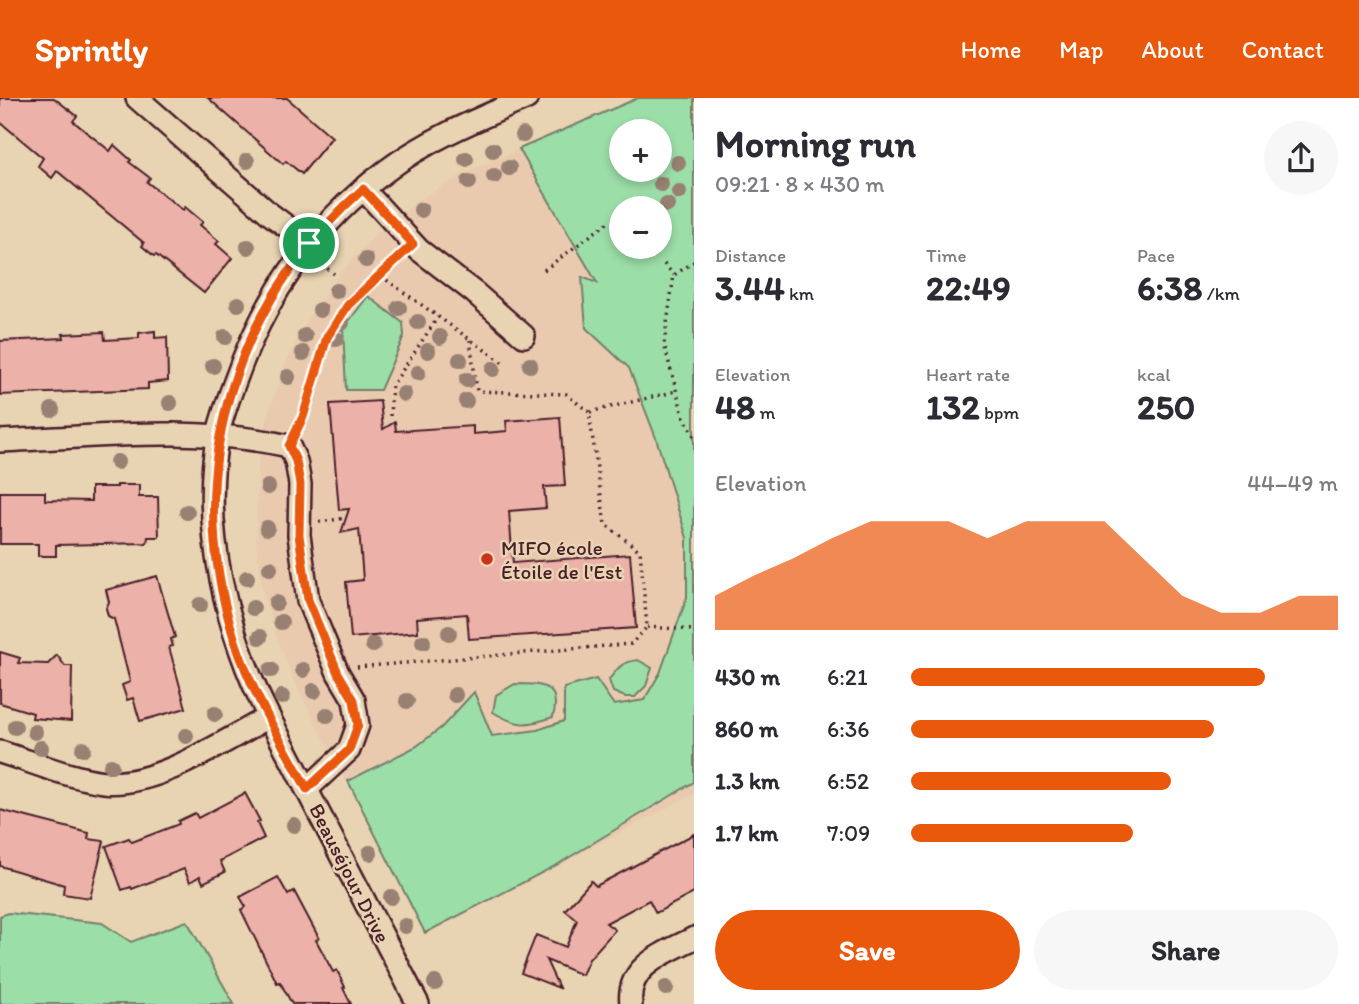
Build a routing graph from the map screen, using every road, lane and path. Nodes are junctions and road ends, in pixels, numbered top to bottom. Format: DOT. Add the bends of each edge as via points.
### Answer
graph roads {
  1 [pos="136,98"];
  2 [pos="527,98"];
  3 [pos="363,189"];
  4 [pos="609,222"];
  5 [pos="309,243"];
  6 [pos="413,244"];
  7 [pos="694,262"];
  8 [pos="664,264"];
  9 [pos="544,270"];
  10 [pos="674,275"];
  11 [pos="381,276"];
  12 [pos="438,317"];
  13 [pos="524,336"];
  14 [pos="470,340"];
  15 [pos="506,365"];
  16 [pos="677,390"];
  17 [pos="589,412"];
  18 [pos="390,416"];
  19 [pos="218,435"];
  20 [pos="694,436"];
  21 [pos="0,441"];
  22 [pos="289,446"];
  23 [pos="346,518"];
  24 [pos="299,524"];
  25 [pos="647,626"];
  26 [pos="694,630"];
  27 [pos="374,665"];
  28 [pos="269,718"];
  29 [pos="0,752"];
  30 [pos="307,789"];
  31 [pos="694,938"];
  32 [pos="418,1004"];
  33 [pos="631,1004"];
  1 -- 5 [label="street"];
  2 -- 3 [label="street, Beauséjour Drive" via="430,141"];
  3 -- 5 [label="street, Beauséjour Drive"];
  3 -- 6 [label="street"];
  4 -- 9 [label="path"];
  5 -- 19 [label="street, Beauséjour Drive" via="261,317"];
  6 -- 11 [label="path"];
  6 -- 13 [label="street"];
  7 -- 10 [label="path"];
  8 -- 10 [label="path"];
  10 -- 16 [label="path" via="664,344"];
  11 -- 12 [label="path"];
  11 -- 22 [label="path" via="348,305 327,337 303,417"];
  12 -- 14 [label="path"];
  12 -- 18 [label="path" via="392,386"];
  14 -- 15 [label="path"];
  14 -- 17 [label="path" via="477,391 566,394"];
  16 -- 17 [label="path"];
  16 -- 20 [label="path"];
  17 -- 25 [label="path" via="606,524 640,551"];
  19 -- 21 [label="street"];
  19 -- 22 [label="street"];
  19 -- 28 [label="street, Beauséjour Drive" via="217,558 235,640"];
  22 -- 24 [label="street" via="300,484"];
  23 -- 24 [label="path"];
  24 -- 30 [label="street" via="308,600 354,700 358,725 349,750"];
  25 -- 26 [label="path"];
  25 -- 27 [label="path" via="631,644"];
  28 -- 29 [label="street" via="160,774 122,782 103,782"];
  28 -- 30 [label="street, Beauséjour Drive"];
  30 -- 32 [label="street, Beauséjour Drive"];
  31 -- 33 [label="street" via="639,971 630,993"];
}
